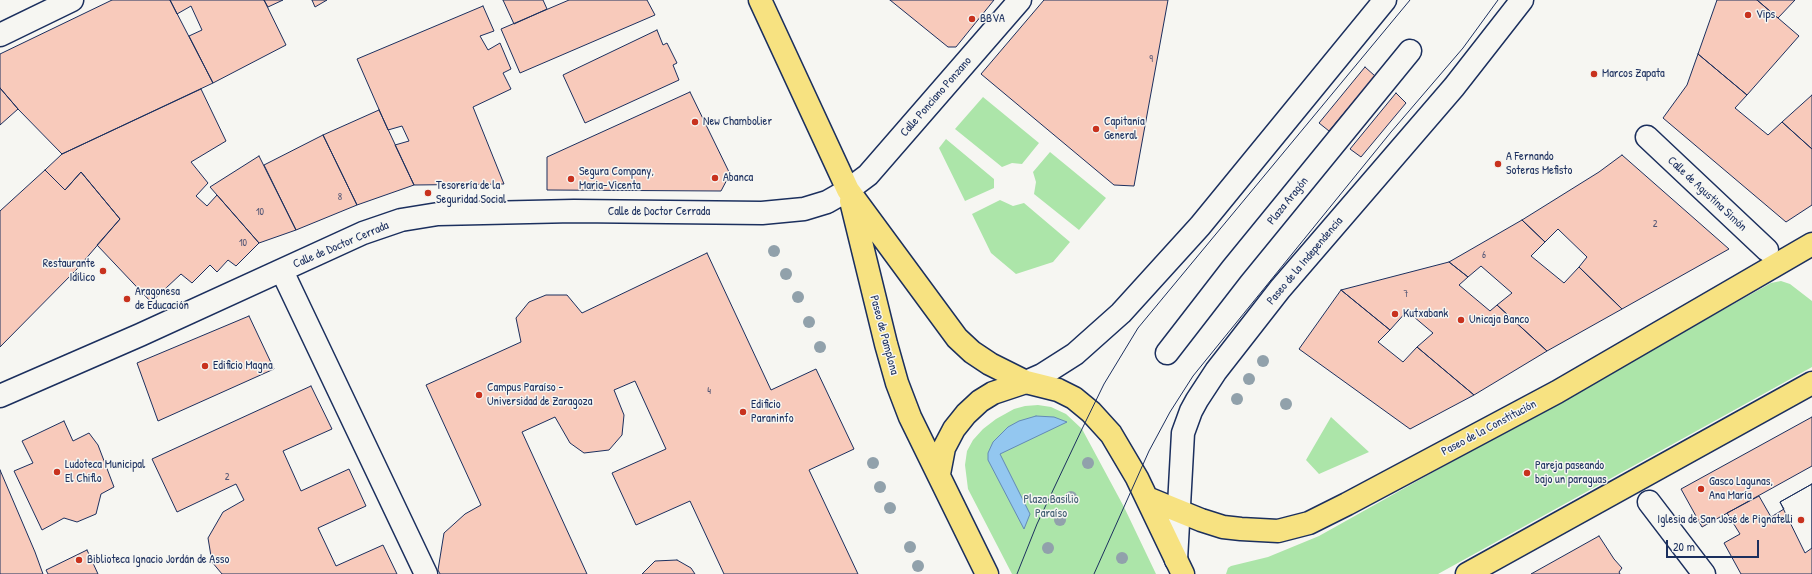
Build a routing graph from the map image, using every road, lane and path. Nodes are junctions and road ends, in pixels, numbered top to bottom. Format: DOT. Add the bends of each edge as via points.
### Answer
graph roads {
  1 [pos="72,0"];
  2 [pos="760,0"];
  3 [pos="1020,0"];
  4 [pos="1385,0"];
  5 [pos="1522,0"];
  6 [pos="0,35"];
  7 [pos="1410,51"];
  8 [pos="1647,137"];
  9 [pos="848,190"];
  10 [pos="1812,244"];
  11 [pos="1767,250"];
  12 [pos="282,271"];
  13 [pos="1167,353"];
  14 [pos="1026,382"];
  15 [pos="1812,382"];
  16 [pos="0,396"];
  17 [pos="939,474"];
  18 [pos="1147,498"];
  19 [pos="1649,502"];
  20 [pos="1179,512"];
  21 [pos="1180,567"];
  22 [pos="426,574"];
  23 [pos="986,574"];
  24 [pos="1467,574"];
  25 [pos="1704,574"];
  1 -- 6 [label="street"];
  2 -- 9 [label="main road, Paseo de Pamplona"];
  3 -- 9 [label="street, Calle Ponciano Ponzano" via="872,170"];
  4 -- 14 [label="street" via="1200,226 1121,313 1075,354"];
  5 -- 20 [label="street, Paseo de la Independencia" via="1454,87 1280,289 1206,387 1191,411 1183,433"];
  7 -- 13 [label="street, Plaza Aragón" via="1232,269"];
  8 -- 11 [label="street, Calle de Agustina Simón"];
  9 -- 12 [label="street, Calle de Doctor Cerrada" via="827,202 804,209 762,213 574,211 438,214 411,218 363,233"];
  9 -- 14 [label="main road, Paseo de Pamplona" via="957,338 990,364"];
  9 -- 17 [label="main road, Paseo de Pamplona" via="897,383 910,417"];
  10 -- 20 [label="main road, Paseo de la Constitución" via="1557,392 1309,523 1278,530 1241,529"];
  12 -- 16 [label="street, Calle de Doctor Cerrada"];
  12 -- 22 [label="street"];
  14 -- 17 [label="main road" via="993,393 966,414 944,448"];
  14 -- 18 [label="main road" via="1058,390 1074,398 1091,412 1124,455"];
  15 -- 24 [label="main road"];
  17 -- 23 [label="main road"];
  18 -- 20 [label="main road, Paseo de la Constitución"];
  18 -- 21 [label="main road"];
  19 -- 25 [label="street"];
  20 -- 21 [label="street, Paseo de la Independencia"];
}
